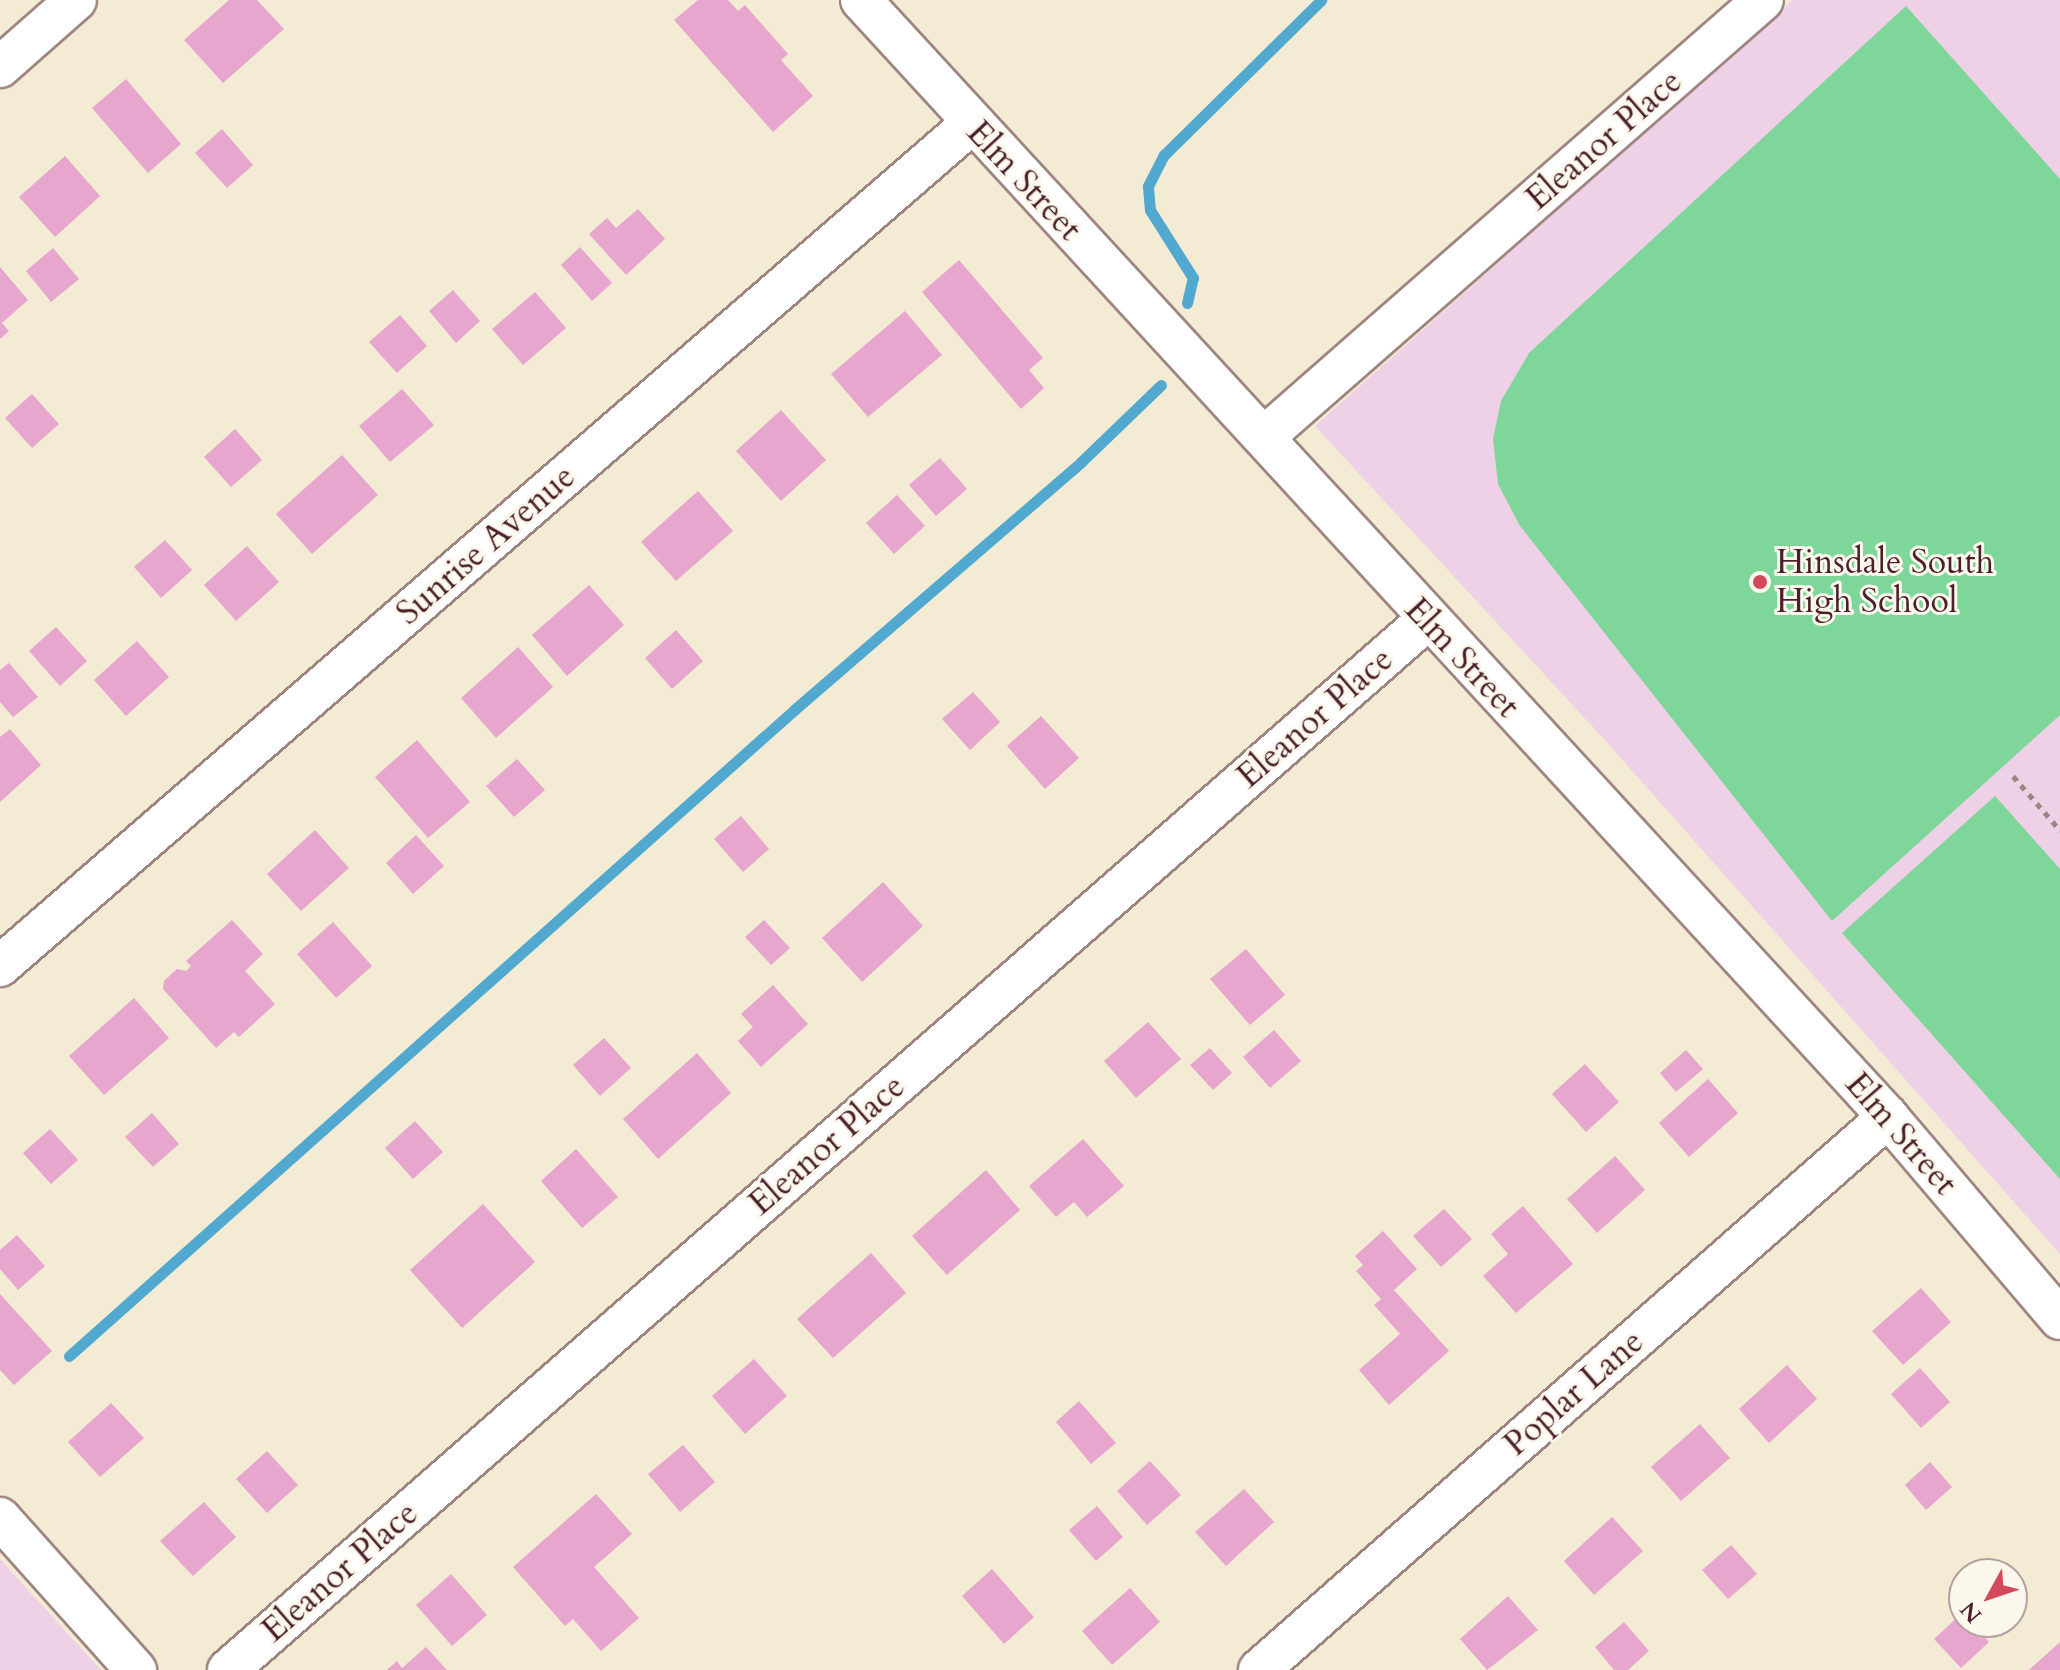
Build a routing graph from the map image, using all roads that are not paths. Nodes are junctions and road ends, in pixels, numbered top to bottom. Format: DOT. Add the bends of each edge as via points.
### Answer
graph roads {
  1 [pos="76,0"];
  2 [pos="861,0"];
  3 [pos="1763,0"];
  4 [pos="0,67"];
  5 [pos="971,124"];
  6 [pos="1264,437"];
  7 [pos="1427,620"];
  8 [pos="0,966"];
  9 [pos="1888,1117"];
  10 [pos="2060,1319"];
  11 [pos="0,1518"];
  12 [pos="136,1670"];
  13 [pos="228,1670"];
  14 [pos="1259,1670"];
  1 -- 4 [label="street"];
  2 -- 5 [label="street, Elm Street"];
  3 -- 6 [label="street, Eleanor Place"];
  5 -- 6 [label="street, Elm Street"];
  5 -- 8 [label="street, Sunrise Avenue"];
  6 -- 7 [label="street, Elm Street"];
  7 -- 9 [label="street, Elm Street"];
  7 -- 13 [label="street, Eleanor Place"];
  9 -- 10 [label="street, Elm Street"];
  9 -- 14 [label="street, Poplar Lane"];
  11 -- 12 [label="street"];
}
